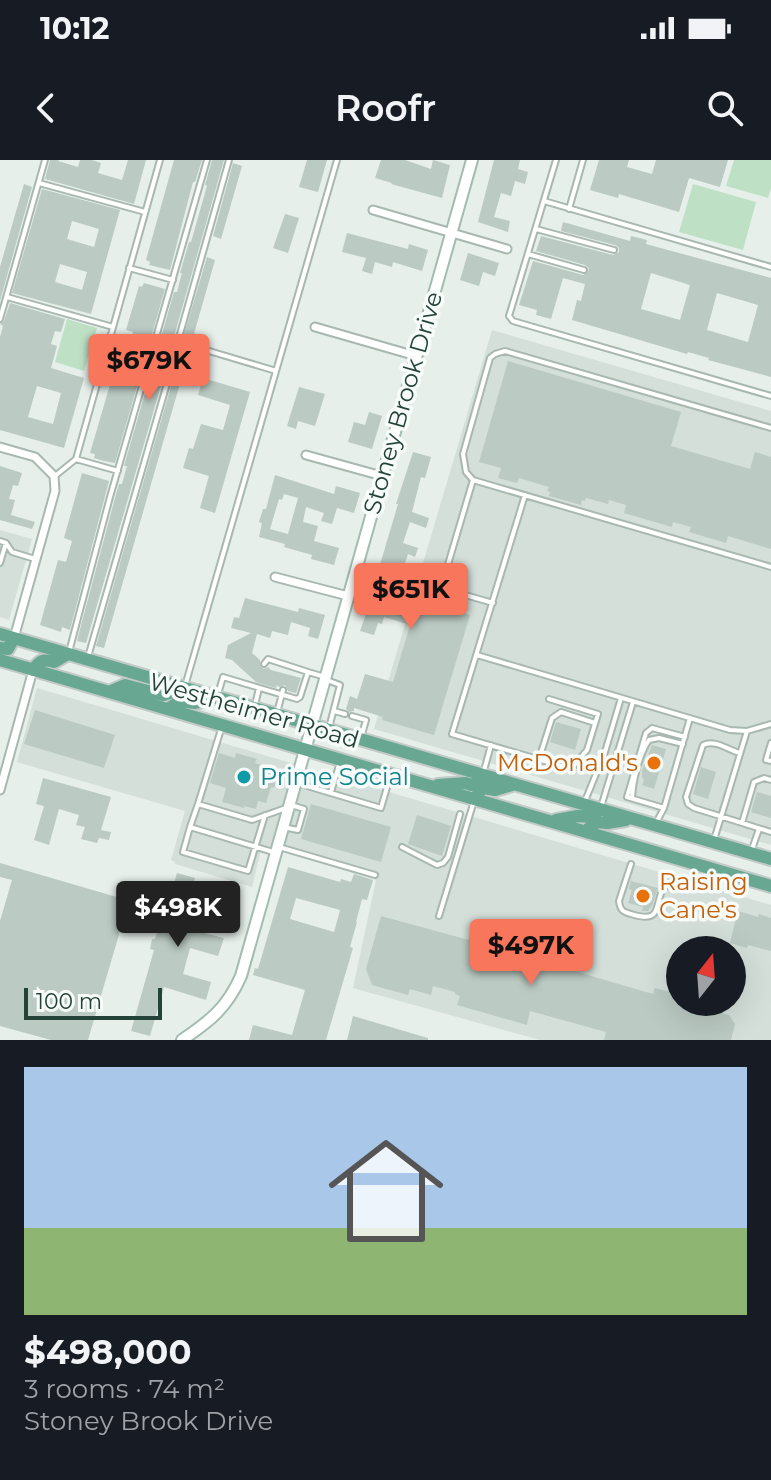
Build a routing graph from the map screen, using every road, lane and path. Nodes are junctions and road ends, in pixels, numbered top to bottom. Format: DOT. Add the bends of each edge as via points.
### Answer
graph roads {
  1 [pos="45,160"];
  2 [pos="160,160"];
  3 [pos="207,160"];
  4 [pos="229,160"];
  5 [pos="337,160"];
  6 [pos="472,160"];
  7 [pos="556,160"];
  8 [pos="583,160"];
  9 [pos="39,182"];
  10 [pos="544,201"];
  11 [pos="569,209"];
  12 [pos="373,210"];
  13 [pos="145,212"];
  14 [pos="536,229"];
  15 [pos="451,233"];
  16 [pos="507,249"];
  17 [pos="614,250"];
  18 [pos="528,254"];
  19 [pos="771,267"];
  20 [pos="129,268"];
  21 [pos="584,270"];
  22 [pos="173,280"];
  23 [pos="7,297"];
  24 [pos="0,319"];
  25 [pos="113,327"];
  26 [pos="315,327"];
  27 [pos="180,334"];
  28 [pos="416,356"];
  29 [pos="276,371"];
  30 [pos="771,396"];
  31 [pos="771,428"];
  32 [pos="0,447"];
  33 [pos="306,455"];
  34 [pos="76,459"];
  35 [pos="118,471"];
  36 [pos="54,476"];
  37 [pos="382,476"];
  38 [pos="473,480"];
  39 [pos="525,495"];
  40 [pos="3,542"];
  41 [pos="35,559"];
  42 [pos="0,563"];
  43 [pos="771,567"];
  44 [pos="275,577"];
  45 [pos="348,596"];
  46 [pos="493,603"];
  47 [pos="0,634"];
  48 [pos="14,638"];
  49 [pos="0,648"];
  50 [pos="68,654"];
  51 [pos="477,655"];
  52 [pos="0,660"];
  53 [pos="87,660"];
  54 [pos="277,662"];
  55 [pos="264,664"];
  56 [pos="290,666"];
  57 [pos="33,670"];
  58 [pos="274,671"];
  59 [pos="308,672"];
  60 [pos="288,674"];
  61 [pos="325,678"];
  62 [pos="254,680"];
  63 [pos="250,685"];
  64 [pos="185,688"];
  65 [pos="259,688"];
  66 [pos="109,692"];
  67 [pos="282,693"];
  68 [pos="217,697"];
  69 [pos="621,698"];
  70 [pos="549,699"];
  71 [pos="633,702"];
  72 [pos="168,709"];
  73 [pos="254,709"];
  74 [pos="334,711"];
  75 [pos="345,714"];
  76 [pos="771,715"];
  77 [pos="276,716"];
  78 [pos="352,716"];
  79 [pos="690,718"];
  80 [pos="595,723"];
  81 [pos="770,724"];
  82 [pos="222,725"];
  83 [pos="311,726"];
  84 [pos="328,731"];
  85 [pos="747,731"];
  86 [pos="685,737"];
  87 [pos="360,740"];
  88 [pos="771,743"];
  89 [pos="683,744"];
  90 [pos="491,745"];
  91 [pos="304,749"];
  92 [pos="740,753"];
  93 [pos="539,759"];
  94 [pos="341,760"];
  95 [pos="771,761"];
  96 [pos="391,774"];
  97 [pos="483,775"];
  98 [pos="771,780"];
  99 [pos="295,782"];
  100 [pos="516,785"];
  101 [pos="430,786"];
  102 [pos="0,790"];
  103 [pos="331,793"];
  104 [pos="632,798"];
  105 [pos="475,799"];
  106 [pos="198,804"];
  107 [pos="584,805"];
  108 [pos="288,806"];
  109 [pos="664,808"];
  110 [pos="600,809"];
  111 [pos="460,814"];
  112 [pos="265,815"];
  113 [pos="722,818"];
  114 [pos="634,819"];
  115 [pos="548,821"];
  116 [pos="742,823"];
  117 [pos="655,825"];
  118 [pos="282,826"];
  119 [pos="190,827"];
  120 [pos="759,829"];
  121 [pos="586,832"];
  122 [pos="771,832"];
  123 [pos="713,843"];
  124 [pos="256,847"];
  125 [pos="402,847"];
  126 [pos="276,849"];
  127 [pos="750,854"];
  128 [pos="771,859"];
  129 [pos="631,864"];
  130 [pos="437,865"];
  131 [pos="452,871"];
  132 [pos="375,875"];
  133 [pos="670,882"];
  134 [pos="771,886"];
  135 [pos="439,916"];
  136 [pos="182,1040"];
  1 -- 9 [label="lane"];
  2 -- 13 [label="lane"];
  3 -- 22 [label="lane"];
  4 -- 27 [label="lane"];
  5 -- 29 [label="lane"];
  6 -- 15 [label="street, Stoney Brook Drive"];
  7 -- 10 [label="lane"];
  8 -- 11 [label="lane"];
  9 -- 13 [label="lane"];
  9 -- 23 [label="lane"];
  10 -- 11 [label="lane"];
  10 -- 14 [label="lane"];
  11 -- 19 [label="lane"];
  12 -- 15 [label="street"];
  13 -- 20 [label="lane"];
  14 -- 17 [label="lane"];
  14 -- 18 [label="lane"];
  15 -- 16 [label="street"];
  15 -- 28 [label="street, Stoney Brook Drive"];
  18 -- 21 [label="lane"];
  18 -- 30 [label="lane" via="509,316 513,321"];
  20 -- 22 [label="lane"];
  20 -- 25 [label="lane"];
  22 -- 35 [label="lane"];
  23 -- 24 [label="lane"];
  23 -- 25 [label="lane"];
  25 -- 34 [label="lane"];
  26 -- 28 [label="street"];
  28 -- 37 [label="street, Stoney Brook Drive"];
  29 -- 53 [label="lane" via="179,342"];
  29 -- 64 [label="lane"];
  31 -- 38 [label="lane" via="505,351 490,358 463,454"];
  32 -- 36 [label="street" via="35,457"];
  33 -- 37 [label="street"];
  34 -- 35 [label="lane"];
  34 -- 36 [label="lane"];
  35 -- 50 [label="lane"];
  36 -- 41 [label="street" via="55,491"];
  37 -- 45 [label="street, Stoney Brook Drive"];
  38 -- 39 [label="lane"];
  38 -- 46 [label="lane" via="441,588"];
  39 -- 43 [label="lane"];
  39 -- 46 [label="lane"];
  40 -- 41 [label="lane" via="12,552"];
  40 -- 42 [label="lane"];
  41 -- 48 [label="street"];
  44 -- 45 [label="street"];
  45 -- 61 [label="street, Stoney Brook Drive"];
  46 -- 51 [label="lane"];
  47 -- 48 [label="main road, Westheimer Road"];
  48 -- 49 [label="main road" via="11,648"];
  48 -- 50 [label="main road, Westheimer Road"];
  50 -- 53 [label="main road, Westheimer Road"];
  50 -- 57 [label="main road" via="54,662 45,659"];
  51 -- 69 [label="lane"];
  51 -- 90 [label="lane" via="452,734"];
  52 -- 57 [label="main road, Westheimer Road"];
  53 -- 64 [label="main road, Westheimer Road"];
  54 -- 55 [label="lane" via="268,659"];
  54 -- 56 [label="lane"];
  54 -- 58 [label="lane"];
  56 -- 59 [label="lane"];
  56 -- 60 [label="lane"];
  57 -- 66 [label="main road, Westheimer Road"];
  57 -- 102 [label="street"];
  59 -- 61 [label="lane"];
  59 -- 67 [label="lane" via="300,697"];
  61 -- 74 [label="lane" via="340,685"];
  61 -- 83 [label="street, Stoney Brook Drive"];
  62 -- 63 [label="lane"];
  63 -- 65 [label="lane"];
  63 -- 68 [label="lane" via="223,677"];
  64 -- 66 [label="main road" via="163,695 125,685"];
  64 -- 68 [label="main road, Westheimer Road"];
  65 -- 67 [label="lane"];
  65 -- 73 [label="lane"];
  66 -- 72 [label="main road, Westheimer Road"];
  67 -- 77 [label="lane"];
  68 -- 72 [label="main road" via="180,701"];
  68 -- 73 [label="main road, Westheimer Road"];
  69 -- 71 [label="lane"];
  69 -- 107 [label="lane"];
  70 -- 80 [label="lane" via="598,714"];
  71 -- 79 [label="lane"];
  71 -- 110 [label="lane"];
  72 -- 82 [label="main road, Westheimer Road"];
  73 -- 77 [label="main road, Westheimer Road"];
  74 -- 75 [label="lane"];
  74 -- 84 [label="lane"];
  76 -- 81 [label="lane"];
  77 -- 83 [label="main road, Westheimer Road"];
  78 -- 87 [label="lane" via="366,720"];
  79 -- 85 [label="lane"];
  79 -- 86 [label="lane"];
  80 -- 93 [label="lane" via="587,750 572,768"];
  80 -- 93 [label="lane" via="561,712 552,718"];
  81 -- 85 [label="lane"];
  82 -- 91 [label="main road, Westheimer Road"];
  82 -- 106 [label="lane"];
  83 -- 84 [label="main road, Westheimer Road"];
  83 -- 91 [label="street, Stoney Brook Drive"];
  84 -- 87 [label="main road, Westheimer Road"];
  85 -- 92 [label="lane"];
  86 -- 89 [label="lane"];
  86 -- 104 [label="lane" via="652,728 646,733 627,797"];
  87 -- 97 [label="main road, Westheimer Road"];
  88 -- 95 [label="lane" via="766,760"];
  89 -- 104 [label="lane" via="649,740"];
  89 -- 109 [label="lane"];
  90 -- 93 [label="lane"];
  90 -- 97 [label="lane"];
  91 -- 94 [label="main road, Westheimer Road"];
  91 -- 99 [label="street, Stoney Brook Drive"];
  92 -- 113 [label="lane"];
  92 -- 113 [label="lane" via="719,744 703,745 686,797 694,808"];
  94 -- 96 [label="main road, Westheimer Road"];
  94 -- 103 [label="lane"];
  96 -- 101 [label="main road, Westheimer Road"];
  96 -- 103 [label="lane" via="381,808"];
  97 -- 100 [label="main road, Westheimer Road"];
  97 -- 101 [label="main road" via="471,785"];
  98 -- 116 [label="lane" via="754,782"];
  99 -- 103 [label="lane"];
  99 -- 108 [label="street, Stoney Brook Drive"];
  100 -- 105 [label="main road" via="484,788"];
  100 -- 107 [label="main road, Westheimer Road"];
  101 -- 105 [label="main road, Westheimer Road"];
  104 -- 109 [label="lane"];
  105 -- 115 [label="main road, Westheimer Road"];
  105 -- 131 [label="lane"];
  106 -- 112 [label="lane" via="252,820"];
  106 -- 119 [label="lane"];
  107 -- 110 [label="main road, Westheimer Road"];
  108 -- 112 [label="lane"];
  108 -- 118 [label="street, Stoney Brook Drive"];
  108 -- 118 [label="lane" via="304,809 298,830"];
  109 -- 117 [label="lane"];
  110 -- 114 [label="main road, Westheimer Road"];
  110 -- 115 [label="main road" via="587,818"];
  111 -- 130 [label="lane" via="448,857"];
  112 -- 124 [label="lane"];
  113 -- 116 [label="lane"];
  113 -- 123 [label="lane"];
  114 -- 117 [label="main road, Westheimer Road"];
  114 -- 121 [label="main road" via="597,822"];
  115 -- 121 [label="main road, Westheimer Road"];
  116 -- 120 [label="lane"];
  117 -- 123 [label="main road, Westheimer Road"];
  118 -- 126 [label="street, Stoney Brook Drive"];
  119 -- 124 [label="lane"];
  119 -- 124 [label="lane" via="183,852 248,871"];
  120 -- 122 [label="lane"];
  120 -- 127 [label="lane"];
  121 -- 134 [label="main road, Westheimer Road"];
  123 -- 127 [label="main road, Westheimer Road"];
  124 -- 126 [label="lane"];
  125 -- 130 [label="lane"];
  126 -- 132 [label="lane"];
  126 -- 136 [label="street, Stoney Brook Drive" via="236,989 205,1024"];
  127 -- 128 [label="main road, Westheimer Road"];
  129 -- 133 [label="lane" via="619,901 623,912 649,918"];
  130 -- 131 [label="lane"];
  131 -- 135 [label="lane"];
}
